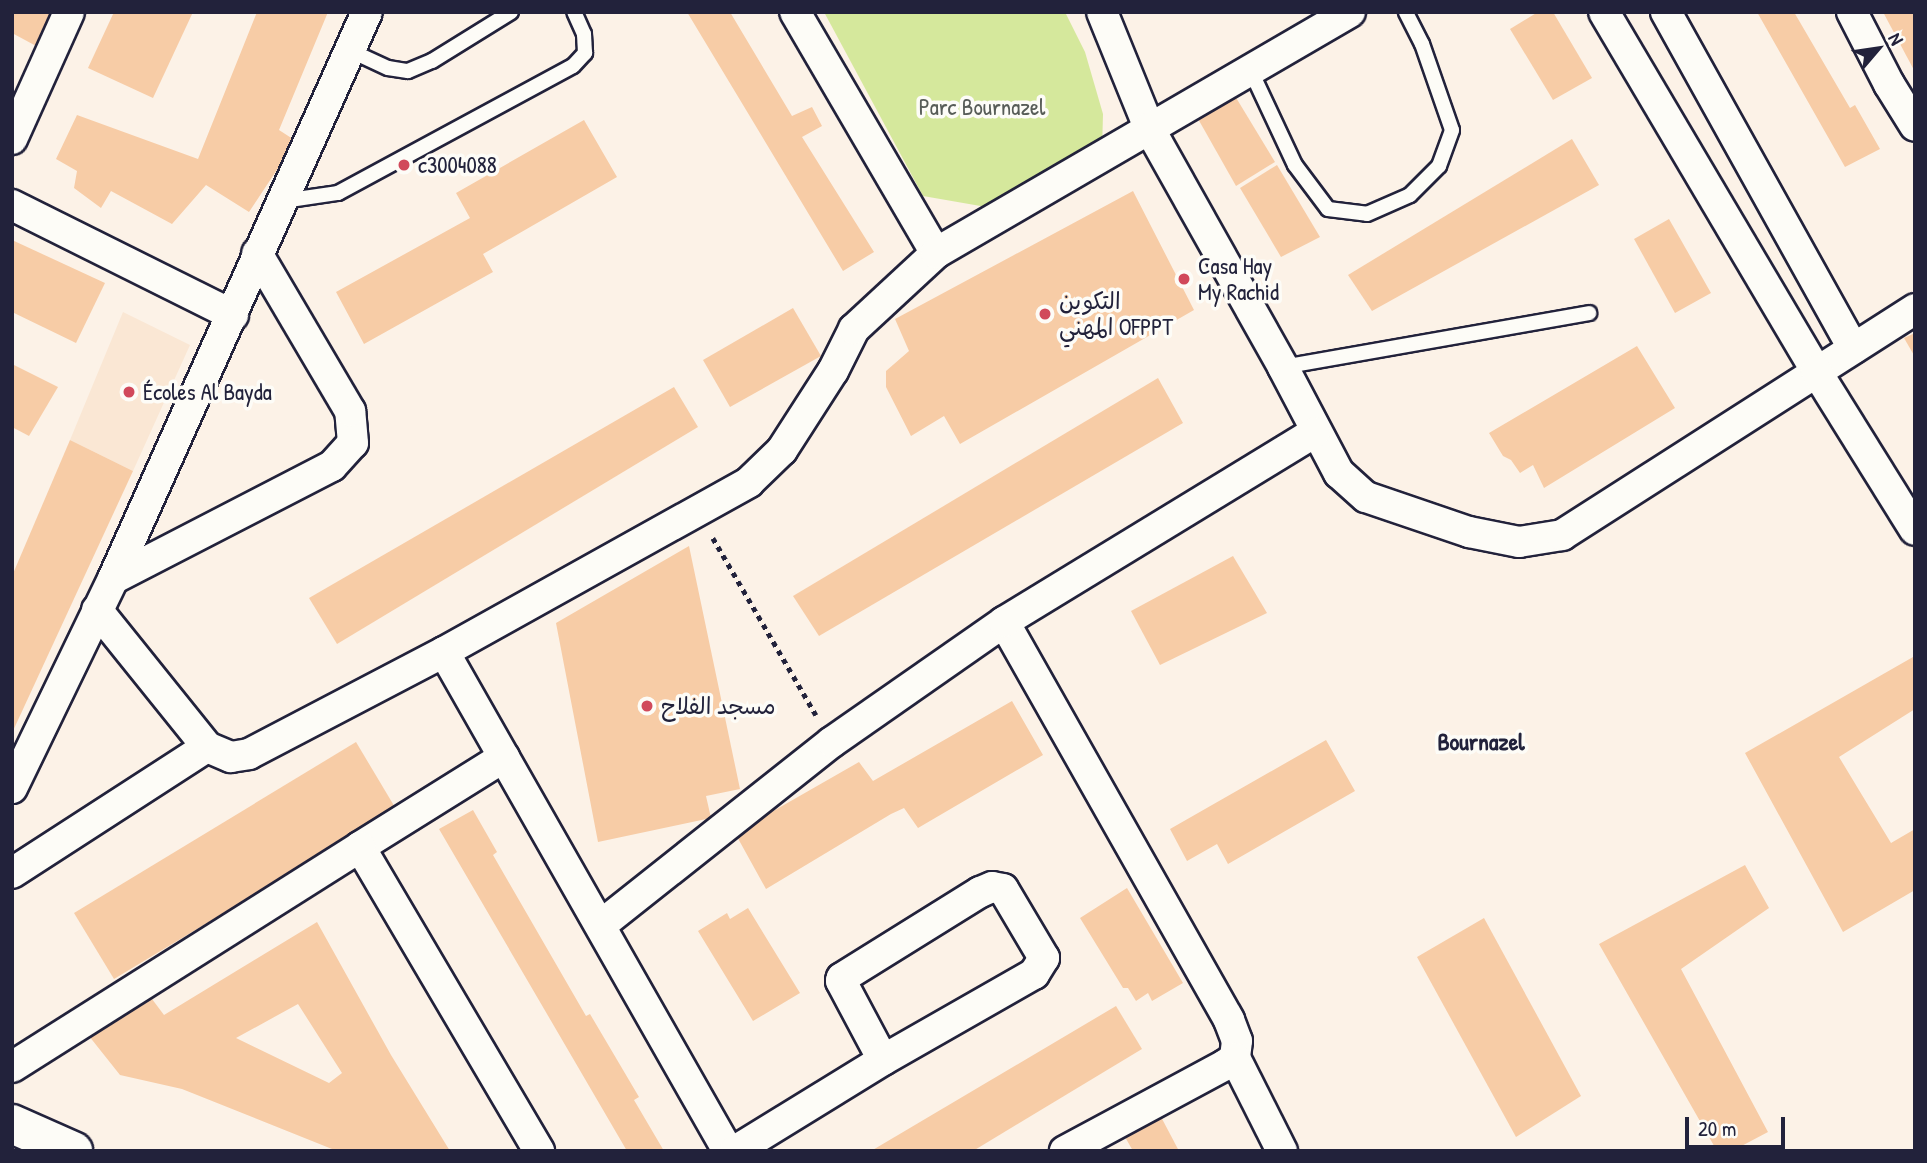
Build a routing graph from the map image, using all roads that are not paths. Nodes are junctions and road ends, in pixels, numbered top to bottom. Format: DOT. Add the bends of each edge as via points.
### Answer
graph roads {
  1 [pos="69,12"];
  2 [pos="367,12"];
  3 [pos="511,12"];
  4 [pos="574,12"];
  5 [pos="795,12"];
  6 [pos="1101,12"];
  7 [pos="1350,12"];
  8 [pos="1406,12"];
  9 [pos="1604,12"];
  10 [pos="1665,12"];
  11 [pos="1852,12"];
  12 [pos="349,51"];
  13 [pos="1250,69"];
  14 [pos="1915,126"];
  15 [pos="1149,128"];
  16 [pos="12,139"];
  17 [pos="281,201"];
  18 [pos="12,205"];
  19 [pos="257,253"];
  20 [pos="936,253"];
  21 [pos="1915,309"];
  22 [pos="1589,313"];
  23 [pos="233,315"];
  24 [pos="1853,348"];
  25 [pos="1283,367"];
  26 [pos="1816,371"];
  27 [pos="1315,432"];
  28 [pos="1915,530"];
  29 [pos="113,579"];
  30 [pos="97,610"];
  31 [pos="1004,622"];
  32 [pos="444,652"];
  33 [pos="207,747"];
  34 [pos="504,757"];
  35 [pos="12,788"];
  36 [pos="360,848"];
  37 [pos="12,873"];
  38 [pos="601,925"];
  39 [pos="1235,1058"];
  40 [pos="883,1060"];
  41 [pos="12,1067"];
  42 [pos="12,1124"];
  43 [pos="73,1151"];
  44 [pos="539,1151"];
  45 [pos="728,1151"];
  46 [pos="735,1151"];
  47 [pos="1065,1151"];
  48 [pos="1282,1151"];
  1 -- 16 [label="street"];
  2 -- 12 [label="street"];
  3 -- 12 [label="lane" via="408,71 388,68"];
  4 -- 17 [label="lane" via="584,34 585,53 573,66 338,193"];
  5 -- 20 [label="street"];
  6 -- 15 [label="street"];
  7 -- 13 [label="street"];
  8 -- 13 [label="lane" via="1452,130 1439,166 1410,195 1367,214 1328,209 1295,165"];
  9 -- 26 [label="street"];
  10 -- 24 [label="street"];
  11 -- 14 [label="street"];
  12 -- 17 [label="street"];
  13 -- 15 [label="street"];
  15 -- 20 [label="street"];
  15 -- 25 [label="street"];
  17 -- 19 [label="street"];
  18 -- 23 [label="street"];
  19 -- 23 [label="street"];
  19 -- 29 [label="street" via="350,411 353,443 332,466"];
  20 -- 32 [label="street" via="854,329 834,371 782,450 749,482"];
  21 -- 24 [label="street"];
  22 -- 25 [label="lane"];
  23 -- 29 [label="street"];
  24 -- 26 [label="street"];
  25 -- 27 [label="street"];
  26 -- 27 [label="street" via="1562,535 1519,542 1469,532 1366,497 1339,473"];
  26 -- 28 [label="street"];
  27 -- 31 [label="street"];
  29 -- 30 [label="street"];
  30 -- 33 [label="street"];
  30 -- 35 [label="street"];
  31 -- 38 [label="street" via="832,742"];
  31 -- 39 [label="street" via="1229,1020 1237,1041"];
  32 -- 33 [label="street" via="249,754 232,757"];
  32 -- 34 [label="street"];
  33 -- 37 [label="street"];
  34 -- 36 [label="street"];
  34 -- 38 [label="street"];
  36 -- 41 [label="street"];
  36 -- 44 [label="street"];
  38 -- 45 [label="street"];
  39 -- 47 [label="street"];
  39 -- 48 [label="street"];
  40 -- 40 [label="street" via="1041,967 1044,958 1003,889 980,892 842,978"];
  40 -- 46 [label="street"];
  42 -- 43 [label="street"];
}
